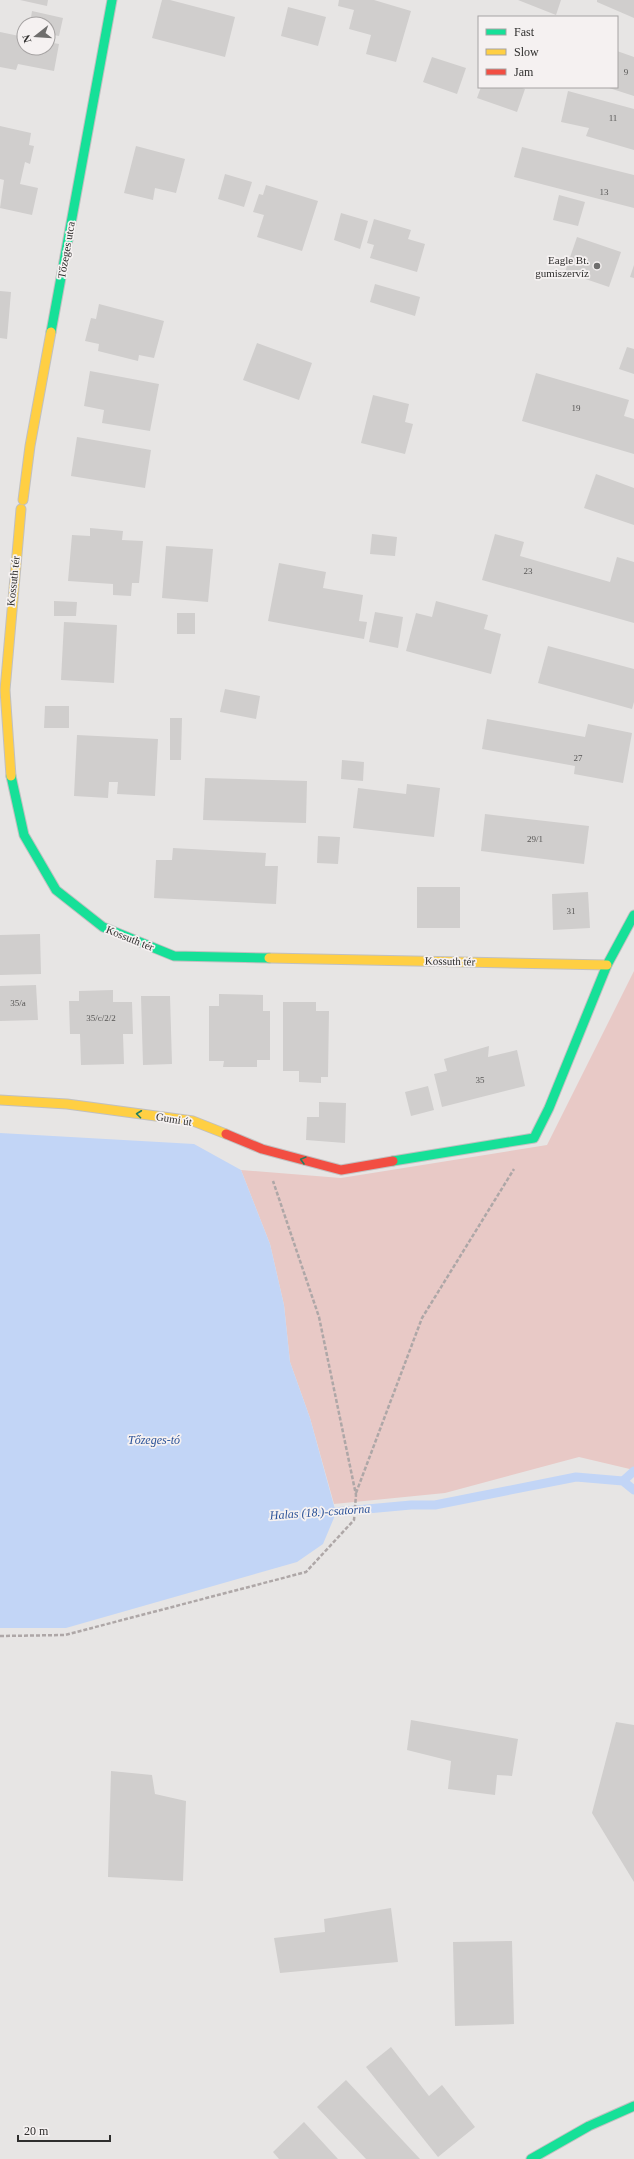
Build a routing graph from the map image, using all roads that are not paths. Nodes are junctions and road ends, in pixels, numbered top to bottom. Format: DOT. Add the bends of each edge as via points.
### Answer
graph roads {
  1 [pos="112,0"];
  2 [pos="22,504"];
  3 [pos="634,915"];
  4 [pos="607,965"];
  5 [pos="0,1100"];
  6 [pos="634,2106"];
  7 [pos="531,2159"];
  1 -- 2 [label="street, Tőzeges utca"];
  2 -- 4 [label="street, Kossuth tér" via="5,690 9,766 24,835 56,890 103,928 174,956"];
  3 -- 4 [label="street"];
  4 -- 5 [label="street, Gumi út, one-way" via="549,1108 534,1138 341,1170 262,1149 193,1121 67,1104"];
  6 -- 7 [label="street" via="589,2126"];
}
